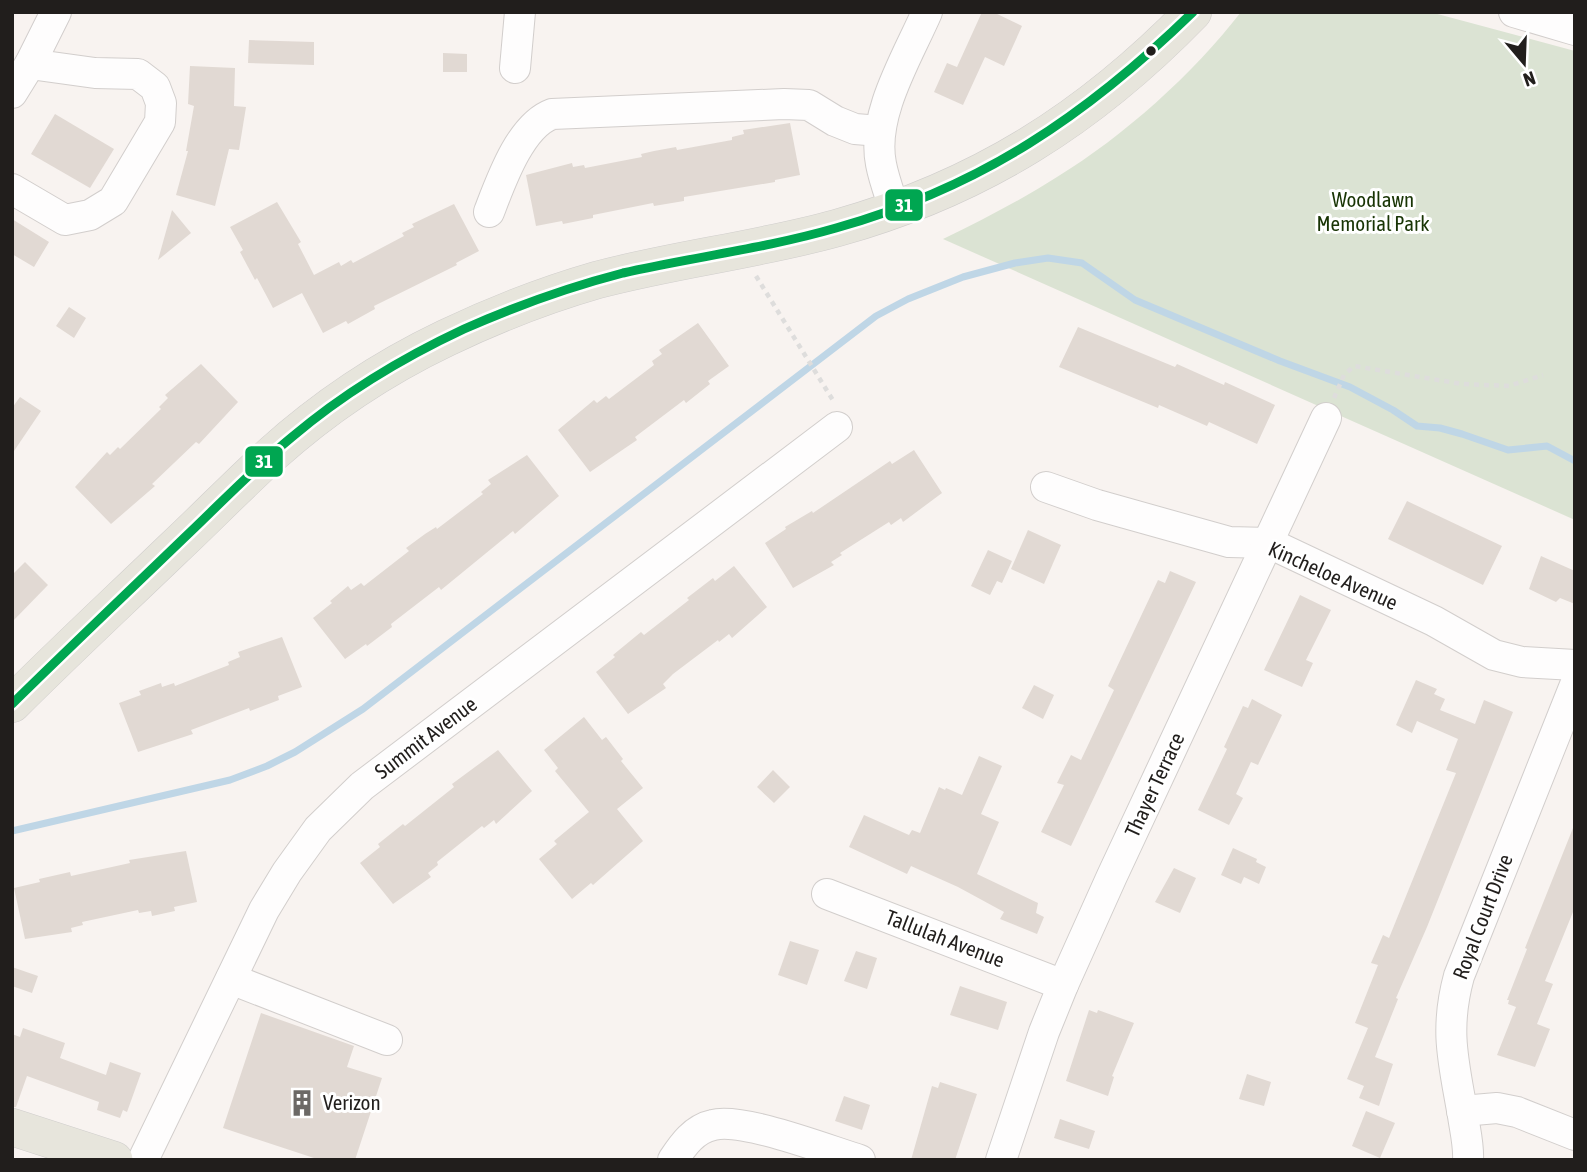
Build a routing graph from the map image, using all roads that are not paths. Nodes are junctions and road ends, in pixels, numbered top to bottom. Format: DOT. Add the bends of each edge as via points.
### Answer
graph roads {
  1 [pos="56,12"];
  2 [pos="520,12"];
  3 [pos="927,12"];
  4 [pos="1514,12"];
  5 [pos="1192,13"];
  6 [pos="1575,30"];
  7 [pos="30,64"];
  8 [pos="515,68"];
  9 [pos="12,93"];
  10 [pos="880,131"];
  11 [pos="12,189"];
  12 [pos="895,211"];
  13 [pos="489,212"];
  14 [pos="1329,410"];
  15 [pos="837,427"];
  16 [pos="1046,487"];
  17 [pos="1269,543"];
  18 [pos="1575,665"];
  19 [pos="1575,685"];
  20 [pos="12,704"];
  21 [pos="827,894"];
  22 [pos="231,979"];
  23 [pos="1063,985"];
  24 [pos="387,1040"];
  25 [pos="1462,1111"];
  26 [pos="12,1127"];
  27 [pos="1575,1135"];
  28 [pos="114,1160"];
  29 [pos="143,1160"];
  30 [pos="673,1160"];
  31 [pos="860,1160"];
  32 [pos="1001,1160"];
  33 [pos="1468,1160"];
  1 -- 7 [label="street"];
  2 -- 8 [label="street"];
  3 -- 10 [label="street" via="888,99"];
  4 -- 6 [label="street"];
  5 -- 12 [label="main road" via="1127,77 1065,124 955,187"];
  7 -- 9 [label="street"];
  7 -- 11 [label="street" via="138,74 155,87 160,122 113,201 90,215 65,220"];
  10 -- 12 [label="street" via="880,162"];
  10 -- 13 [label="street" via="855,129 809,106 784,104 552,114 539,119 516,150"];
  12 -- 20 [label="main road" via="834,229 597,280 522,304 443,339 382,373 273,453"];
  14 -- 17 [label="street, Thayer Terrace"];
  15 -- 22 [label="street, Summit Avenue" via="362,786 318,829 287,872"];
  16 -- 17 [label="street, Kincheloe Avenue" via="1229,542"];
  17 -- 18 [label="street, Kincheloe Avenue" via="1434,621 1494,655 1521,662"];
  17 -- 23 [label="street, Thayer Terrace"];
  19 -- 25 [label="street, Royal Court Drive" via="1451,1003 1452,1055"];
  21 -- 23 [label="street, Tallulah Avenue"];
  22 -- 24 [label="street"];
  22 -- 29 [label="street, Summit Avenue"];
  23 -- 32 [label="street, Thayer Terrace"];
  25 -- 27 [label="street" via="1497,1108 1517,1112"];
  25 -- 33 [label="street, Royal Court Drive"];
  26 -- 28 [label="main road"];
  30 -- 31 [label="street" via="698,1131 713,1124 739,1123"];
}
